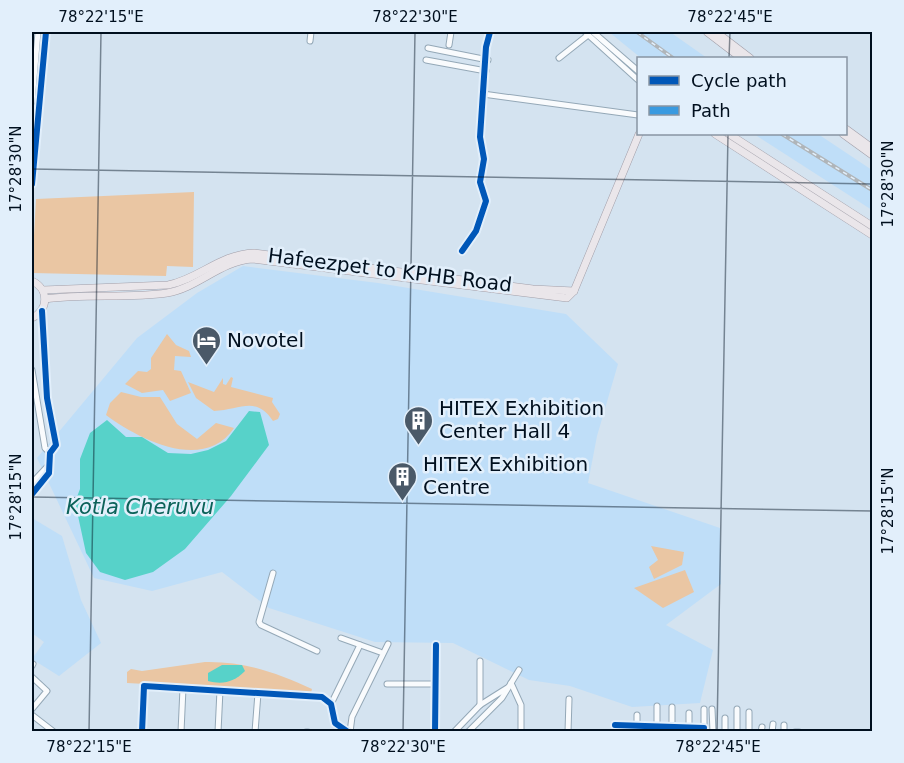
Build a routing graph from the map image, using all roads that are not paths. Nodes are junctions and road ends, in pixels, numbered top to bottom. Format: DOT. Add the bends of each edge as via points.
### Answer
graph roads {
  1 [pos="38,32"];
  2 [pos="46,32"];
  3 [pos="311,32"];
  4 [pos="451,32"];
  5 [pos="490,32"];
  6 [pos="707,32"];
  7 [pos="716,32"];
  8 [pos="588,33"];
  9 [pos="310,41"];
  10 [pos="449,45"];
  11 [pos="428,48"];
  12 [pos="740,57"];
  13 [pos="749,57"];
  14 [pos="559,58"];
  15 [pos="488,59"];
  16 [pos="426,60"];
  17 [pos="637,70"];
  18 [pos="486,71"];
  19 [pos="637,78"];
  20 [pos="32,79"];
  21 [pos="483,94"];
  22 [pos="32,102"];
  23 [pos="637,115"];
  24 [pos="847,130"];
  25 [pos="639,135"];
  26 [pos="717,135"];
  27 [pos="731,135"];
  28 [pos="844,135"];
  29 [pos="32,148"];
  30 [pos="873,148"];
  31 [pos="873,155"];
  32 [pos="32,184"];
  33 [pos="873,226"];
  34 [pos="873,235"];
  35 [pos="462,251"];
  36 [pos="32,281"];
  37 [pos="43,290"];
  38 [pos="573,291"];
  39 [pos="45,299"];
  40 [pos="42,311"];
  41 [pos="32,318"];
  42 [pos="32,370"];
  43 [pos="50,453"];
  44 [pos="48,466"];
  45 [pos="35,474"];
  46 [pos="43,482"];
  47 [pos="32,483"];
  48 [pos="32,494"];
  49 [pos="273,573"];
  50 [pos="341,638"];
  51 [pos="388,644"];
  52 [pos="360,645"];
  53 [pos="436,645"];
  54 [pos="316,651"];
  55 [pos="380,652"];
  56 [pos="480,661"];
  57 [pos="519,670"];
  58 [pos="32,677"];
  59 [pos="387,684"];
  60 [pos="435,684"];
  61 [pos="509,686"];
  62 [pos="183,688"];
  63 [pos="220,690"];
  64 [pos="258,693"];
  65 [pos="569,699"];
  66 [pos="331,704"];
  67 [pos="480,705"];
  68 [pos="657,706"];
  69 [pos="672,707"];
  70 [pos="32,709"];
  71 [pos="704,709"];
  72 [pos="712,709"];
  73 [pos="737,709"];
  74 [pos="749,712"];
  75 [pos="689,713"];
  76 [pos="637,714"];
  77 [pos="32,715"];
  78 [pos="725,718"];
  79 [pos="773,724"];
  80 [pos="784,724"];
  81 [pos="615,725"];
  82 [pos="637,726"];
  83 [pos="657,727"];
  84 [pos="672,727"];
  85 [pos="689,729"];
  86 [pos="704,730"];
  87 [pos="54,732"];
  88 [pos="142,732"];
  89 [pos="181,732"];
  90 [pos="218,732"];
  91 [pos="255,732"];
  92 [pos="349,732"];
  93 [pos="435,732"];
  94 [pos="454,732"];
  95 [pos="468,732"];
  96 [pos="521,732"];
  97 [pos="568,732"];
  98 [pos="713,732"];
  99 [pos="725,732"];
  100 [pos="737,732"];
  101 [pos="749,732"];
  102 [pos="772,732"];
  103 [pos="784,732"];
  104 [pos="795,732"];
  105 [pos="800,732"];
  1 -- 20 [label="street"];
  2 -- 29 [label="street"];
  3 -- 9 [label="street"];
  4 -- 10 [label="street"];
  5 -- 15 [label="street"];
  6 -- 12 [label="main road"];
  7 -- 13 [label="main road"];
  8 -- 14 [label="street"];
  8 -- 17 [label="street"];
  8 -- 19 [label="street"];
  11 -- 15 [label="street"];
  15 -- 18 [label="street"];
  16 -- 18 [label="street"];
  18 -- 21 [label="street"];
  20 -- 22 [label="street"];
  21 -- 23 [label="street"];
  21 -- 35 [label="street" via="480,137 484,159 480,182 486,201 476,231"];
  24 -- 30 [label="main road"];
  25 -- 38 [label="main road"];
  26 -- 34 [label="main road"];
  27 -- 33 [label="main road"];
  28 -- 31 [label="main road"];
  29 -- 32 [label="street"];
  36 -- 37 [label="main road"];
  37 -- 38 [label="main road, Hafeezpet to KPHB Road" via="168,285 223,259 254,253"];
  37 -- 39 [label="main road"];
  38 -- 39 [label="main road" via="568,297 556,298 253,260 226,264 168,292"];
  39 -- 40 [label="main road"];
  40 -- 41 [label="main road"];
  40 -- 43 [label="street" via="47,398 56,445"];
  42 -- 43 [label="street" via="45,448"];
  43 -- 44 [label="street"];
  44 -- 45 [label="street"];
  44 -- 46 [label="street" via="49,473"];
  45 -- 46 [label="street"];
  45 -- 47 [label="street"];
  46 -- 48 [label="street"];
  49 -- 54 [label="street" via="261,625"];
  50 -- 52 [label="street"];
  51 -- 92 [label="street" via="352,717"];
  52 -- 55 [label="street"];
  52 -- 66 [label="street"];
  53 -- 60 [label="street"];
  56 -- 67 [label="street"];
  57 -- 61 [label="street"];
  58 -- 70 [label="street" via="47,691"];
  59 -- 60 [label="street"];
  60 -- 93 [label="street"];
  61 -- 67 [label="street"];
  61 -- 95 [label="street"];
  61 -- 96 [label="street" via="521,705"];
  62 -- 63 [label="street"];
  62 -- 88 [label="street" via="144,686"];
  62 -- 89 [label="street"];
  63 -- 64 [label="street"];
  63 -- 90 [label="street"];
  64 -- 66 [label="street" via="322,697"];
  64 -- 91 [label="street"];
  65 -- 97 [label="street"];
  66 -- 92 [label="street" via="335,723"];
  67 -- 94 [label="street"];
  68 -- 83 [label="street"];
  69 -- 84 [label="street"];
  71 -- 86 [label="street"];
  72 -- 98 [label="street"];
  73 -- 100 [label="street"];
  74 -- 101 [label="street"];
  75 -- 85 [label="street"];
  76 -- 82 [label="street"];
  77 -- 87 [label="street"];
  78 -- 99 [label="street"];
  79 -- 102 [label="street"];
  80 -- 103 [label="street"];
  81 -- 82 [label="street"];
  82 -- 83 [label="street"];
  83 -- 84 [label="street"];
  84 -- 85 [label="street"];
  85 -- 86 [label="street"];
  104 -- 105 [label="street"];
}
